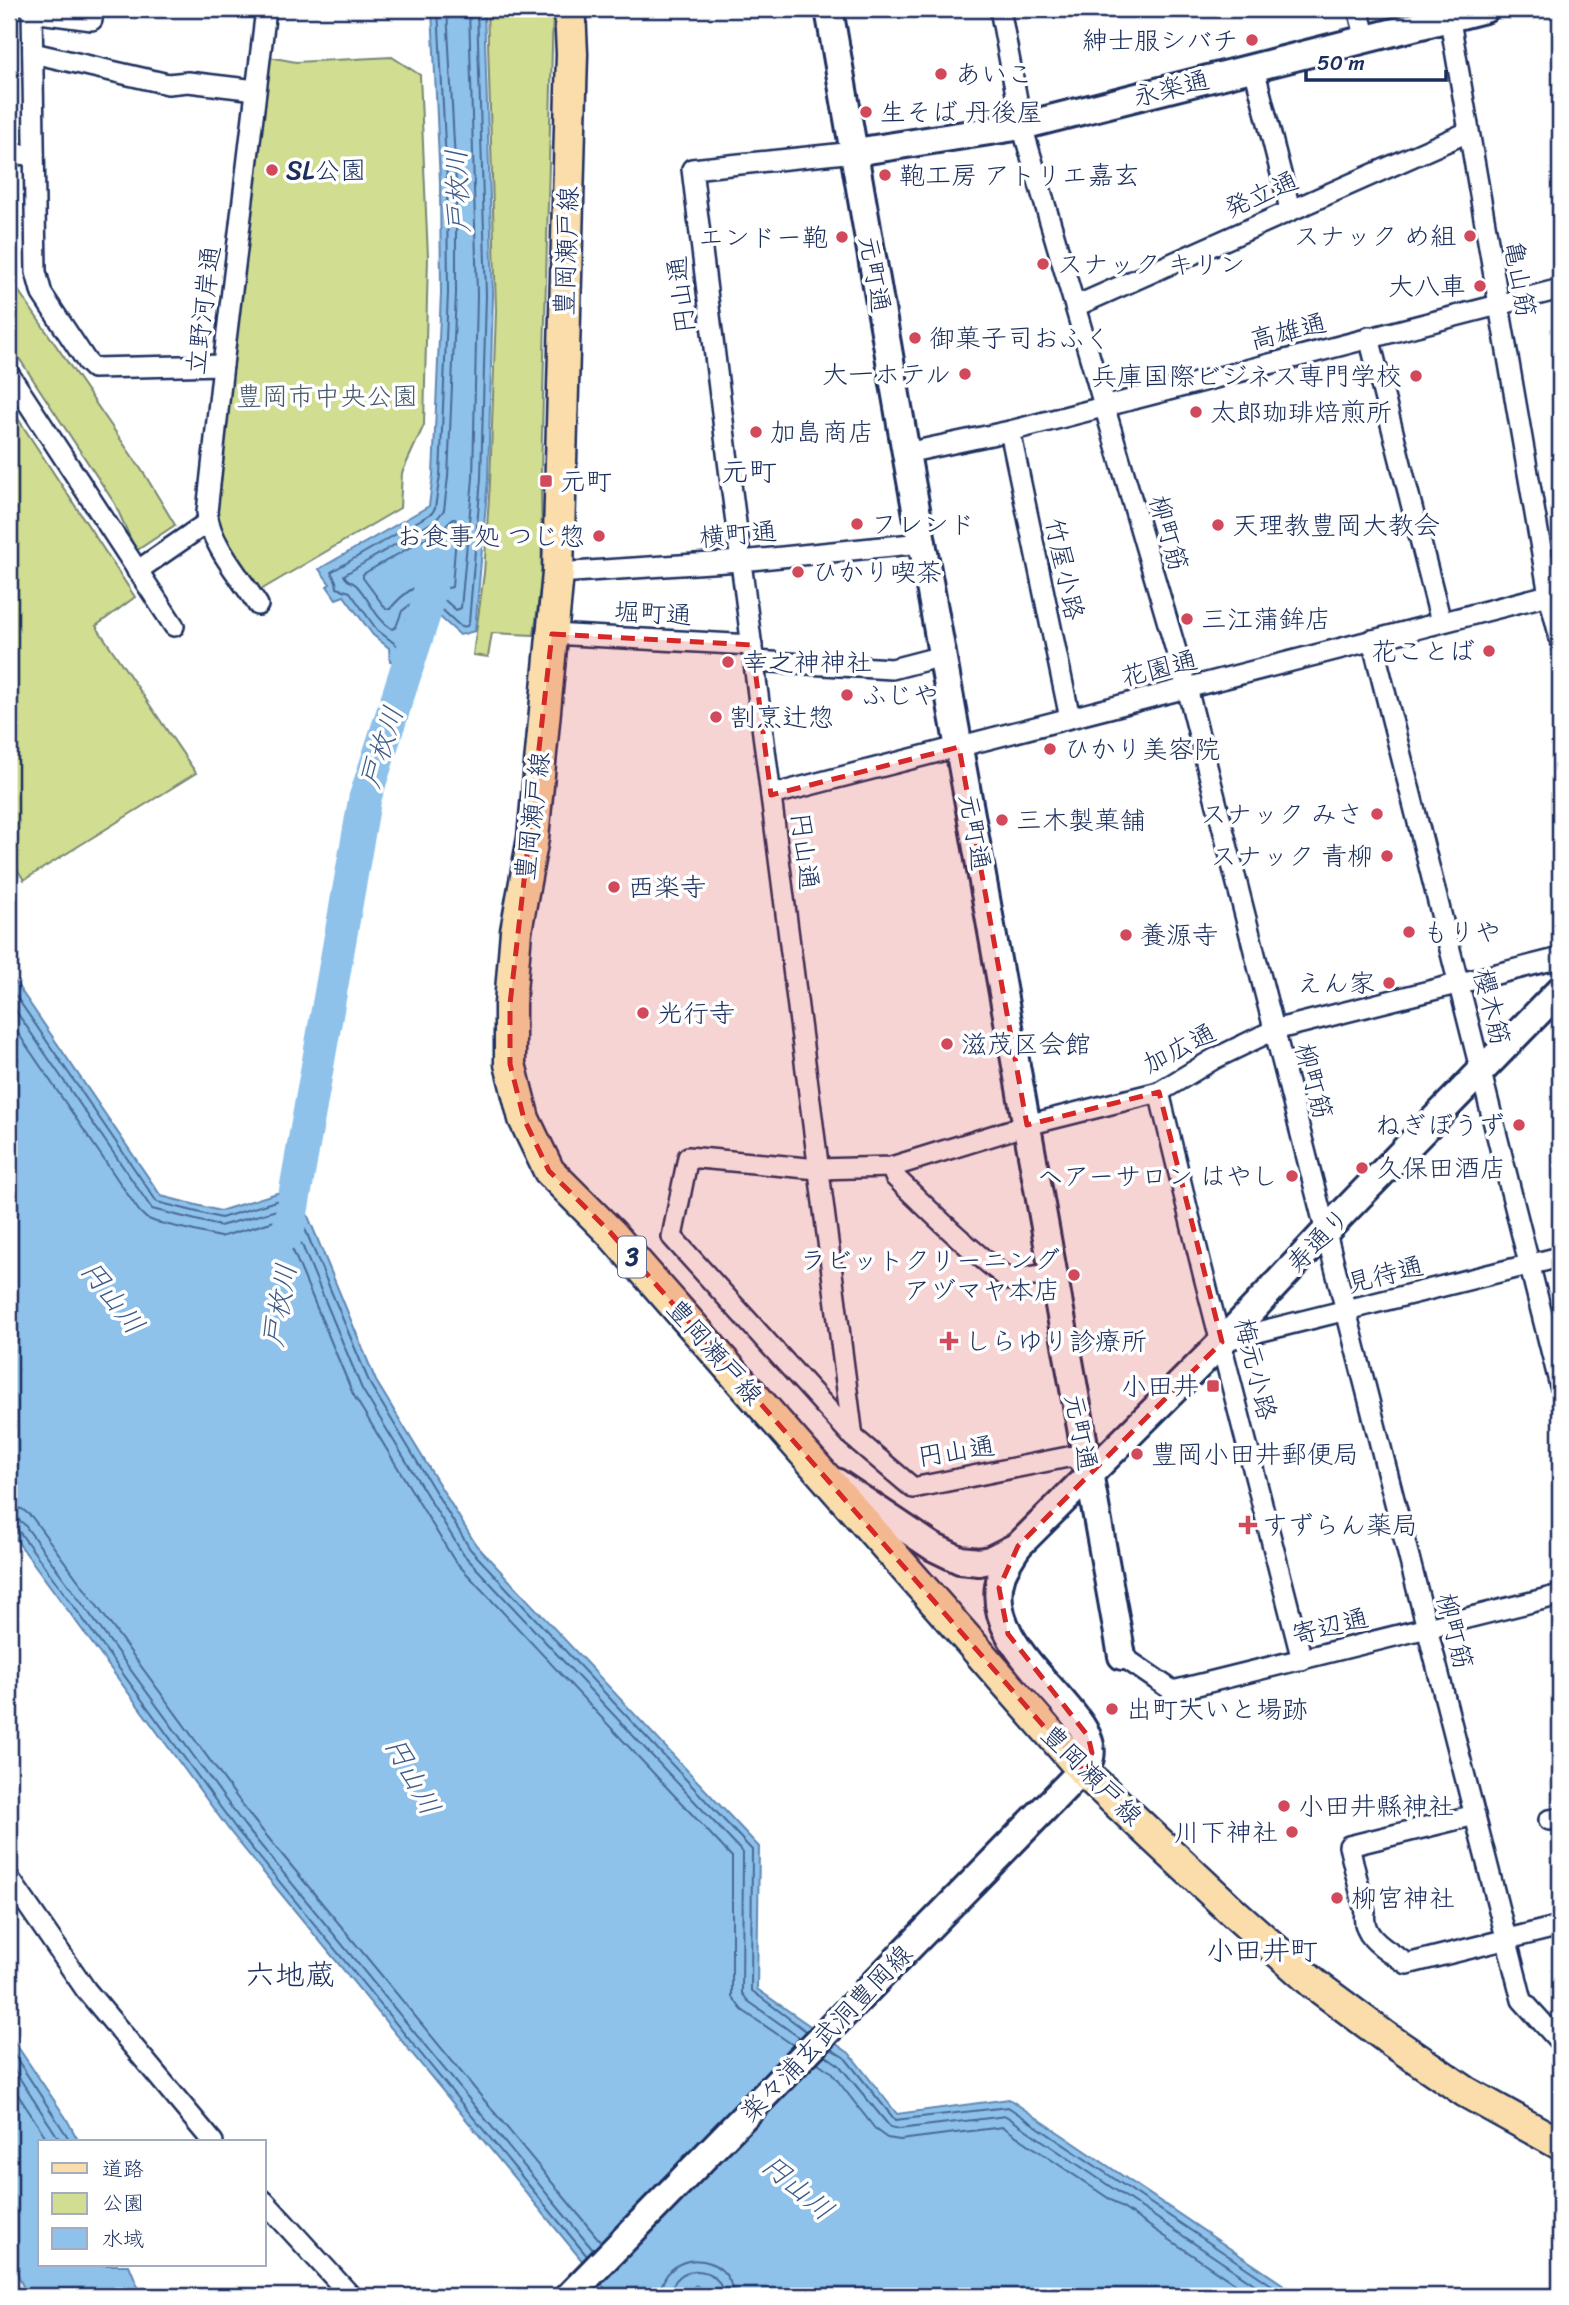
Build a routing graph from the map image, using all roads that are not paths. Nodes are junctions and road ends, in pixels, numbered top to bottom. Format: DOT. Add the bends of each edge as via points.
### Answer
graph roads {
  1 [pos="266,9"];
  2 [pos="570,9"];
  3 [pos="829,9"];
  4 [pos="1000,9"];
  5 [pos="1358,9"];
  6 [pos="1485,9"];
  7 [pos="32,10"];
  8 [pos="1449,13"];
  9 [pos="92,19"];
  10 [pos="1366,39"];
  11 [pos="33,53"];
  12 [pos="1254,68"];
  13 [pos="256,90"];
  14 [pos="1023,126"];
  15 [pos="1468,132"];
  16 [pos="855,152"];
  17 [pos="34,154"];
  18 [pos="9,155"];
  19 [pos="1290,209"];
  20 [pos="1560,289"];
  21 [pos="1498,304"];
  22 [pos="1076,306"];
  23 [pos="1369,337"];
  24 [pos="223,365"];
  25 [pos="9,374"];
  26 [pos="1105,405"];
  27 [pos="1010,431"];
  28 [pos="906,453"];
  29 [pos="208,522"];
  30 [pos="922,543"];
  31 [pos="741,561"];
  32 [pos="137,571"];
  33 [pos="558,573"];
  34 [pos="1555,593"];
  35 [pos="258,605"];
  36 [pos="1441,622"];
  37 [pos="174,626"];
  38 [pos="552,634"];
  39 [pos="1560,639"];
  40 [pos="1372,640"];
  41 [pos="753,653"];
  42 [pos="942,656"];
  43 [pos="1187,688"];
  44 [pos="1070,718"];
  45 [pos="960,747"];
  46 [pos="771,795"];
  47 [pos="1560,958"];
  48 [pos="1459,983"];
  49 [pos="1560,990"];
  50 [pos="1274,1030"];
  51 [pos="1481,1072"];
  52 [pos="1158,1092"];
  53 [pos="1027,1125"];
  54 [pos="891,1167"];
  55 [pos="818,1169"];
  56 [pos="1326,1231"];
  57 [pos="1560,1257"];
  58 [pos="1529,1265"];
  59 [pos="1052,1273"];
  60 [pos="1346,1311"];
  61 [pos="1222,1342"];
  62 [pos="1560,1386"];
  63 [pos="853,1437"];
  64 [pos="815,1467"];
  65 [pos="1083,1482"];
  66 [pos="1018,1546"];
  67 [pos="1560,1595"];
  68 [pos="1427,1629"];
  69 [pos="1122,1656"];
  70 [pos="1302,1660"];
  71 [pos="1075,1779"];
  72 [pos="1475,1815"];
  73 [pos="9,1878"];
  74 [pos="1560,1926"];
  75 [pos="1507,1939"];
  76 [pos="1560,2042"];
  77 [pos="211,2140"];
  78 [pos="1560,2144"];
  79 [pos="266,2203"];
  80 [pos="351,2296"];
  81 [pos="569,2296"];
  1 -- 13 [label="street, 立野河岸通"];
  2 -- 33 [label="main road, 豊岡瀬戸線 / 3"];
  3 -- 16 [label="street, 元町通"];
  4 -- 14 [label="street, 柳町筋"];
  5 -- 10 [label="street"];
  6 -- 8 [label="street, 永楽通"];
  7 -- 9 [label="street"];
  7 -- 11 [label="street"];
  8 -- 10 [label="street, 永楽通"];
  8 -- 15 [label="street, 亀山筋"];
  10 -- 12 [label="street, 永楽通"];
  11 -- 13 [label="street" via="168,84"];
  11 -- 17 [label="street"];
  12 -- 14 [label="street, 永楽通"];
  12 -- 19 [label="street"];
  13 -- 24 [label="street, 立野河岸通"];
  14 -- 16 [label="street, 永楽通"];
  14 -- 22 [label="street, 柳町筋"];
  15 -- 19 [label="street, 発立通"];
  15 -- 21 [label="street, 亀山筋"];
  16 -- 28 [label="street, 元町通"];
  16 -- 31 [label="street, 円山通" via="692,169"];
  17 -- 18 [label="street"];
  17 -- 24 [label="street" via="39,288 89,364 97,369"];
  19 -- 22 [label="street, 発立通"];
  20 -- 21 [label="street, 高雄通"];
  21 -- 23 [label="street, 高雄通"];
  21 -- 34 [label="street, 亀山筋"];
  22 -- 26 [label="street, 柳町筋"];
  23 -- 26 [label="street, 高雄通"];
  23 -- 36 [label="street"];
  24 -- 29 [label="street, 立野河岸通"];
  25 -- 32 [label="street"];
  26 -- 27 [label="street, 高雄通"];
  26 -- 43 [label="street, 柳町筋"];
  27 -- 28 [label="street, 高雄通"];
  27 -- 44 [label="street, 竹屋小路"];
  28 -- 30 [label="street, 元町通"];
  29 -- 32 [label="street"];
  29 -- 35 [label="street"];
  30 -- 31 [label="street, 横町通"];
  30 -- 42 [label="street, 元町通"];
  31 -- 33 [label="street, 横町通"];
  31 -- 41 [label="street, 円山通"];
  32 -- 37 [label="street"];
  33 -- 38 [label="main road, 豊岡瀬戸線 / 3"];
  34 -- 36 [label="street, 花園通"];
  34 -- 39 [label="street, 亀山筋"];
  36 -- 40 [label="street, 花園通"];
  38 -- 41 [label="street, 堀町通"];
  38 -- 64 [label="main road, 豊岡瀬戸線 / 3" via="533,838 516,931 510,1004 510,1064 524,1119 549,1171 610,1232"];
  40 -- 43 [label="street, 花園通"];
  40 -- 48 [label="street, 櫻木筋"];
  41 -- 42 [label="street, 堀町通" via="892,669"];
  41 -- 46 [label="street, 円山通"];
  42 -- 45 [label="street, 元町通"];
  43 -- 44 [label="street, 花園通"];
  43 -- 50 [label="street, 柳町筋"];
  44 -- 45 [label="street, 花園通"];
  45 -- 46 [label="street, 花園通"];
  45 -- 53 [label="street, 元町通"];
  46 -- 55 [label="street, 円山通"];
  47 -- 48 [label="street, 加広通"];
  48 -- 50 [label="street, 加広通"];
  48 -- 51 [label="street, 櫻木筋"];
  49 -- 51 [label="street, 寿通り"];
  50 -- 52 [label="street, 加広通"];
  50 -- 56 [label="street, 柳町筋"];
  51 -- 56 [label="street, 寿通り"];
  51 -- 58 [label="street, 櫻木筋"];
  52 -- 53 [label="street, 加広通"];
  52 -- 61 [label="street, 梅元小路"];
  53 -- 54 [label="street, 加広通"];
  53 -- 59 [label="street, 元町通"];
  54 -- 55 [label="street, 加広通"];
  54 -- 59 [label="street" via="895,1177 950,1230 1010,1280"];
  55 -- 63 [label="street, 円山通"];
  55 -- 63 [label="street, 加広通" via="688,1157 672,1237"];
  56 -- 60 [label="street, 柳町筋"];
  56 -- 61 [label="street, 寿通り"];
  57 -- 58 [label="street, 見待通"];
  58 -- 60 [label="street, 見待通"];
  58 -- 62 [label="street, 櫻木筋"];
  59 -- 65 [label="street, 元町通"];
  60 -- 61 [label="street, 見待通"];
  60 -- 68 [label="street, 柳町筋"];
  61 -- 65 [label="street, 寿通り"];
  61 -- 70 [label="street, 梅元小路"];
  63 -- 65 [label="street, 円山通" via="914,1488 1073,1456"];
  64 -- 66 [label="street" via="951,1557 970,1562 990,1560"];
  64 -- 71 [label="main road, 豊岡瀬戸線 / 3"];
  65 -- 66 [label="street, 寿通り"];
  65 -- 69 [label="street, 元町通"];
  66 -- 71 [label="street" via="1006,1564 999,1588 1003,1624 1084,1728 1092,1753"];
  67 -- 68 [label="street, 寄辺通"];
  68 -- 70 [label="street, 寄辺通"];
  68 -- 72 [label="street, 柳町筋"];
  69 -- 70 [label="street, 寄辺通" via="1173,1691"];
  71 -- 78 [label="main road, 豊岡瀬戸線 / 3" via="1313,1983 1466,2092"];
  71 -- 81 [label="street, 楽々浦玄武洞豊岡線"];
  72 -- 75 [label="street, 柳町筋"];
  72 -- 75 [label="street" via="1349,1846 1364,1918 1371,1938 1407,1964"];
  73 -- 77 [label="street" via="86,1990"];
  74 -- 75 [label="street"];
  75 -- 76 [label="street, 柳町筋" via="1522,2000"];
  79 -- 80 [label="street"];
}
